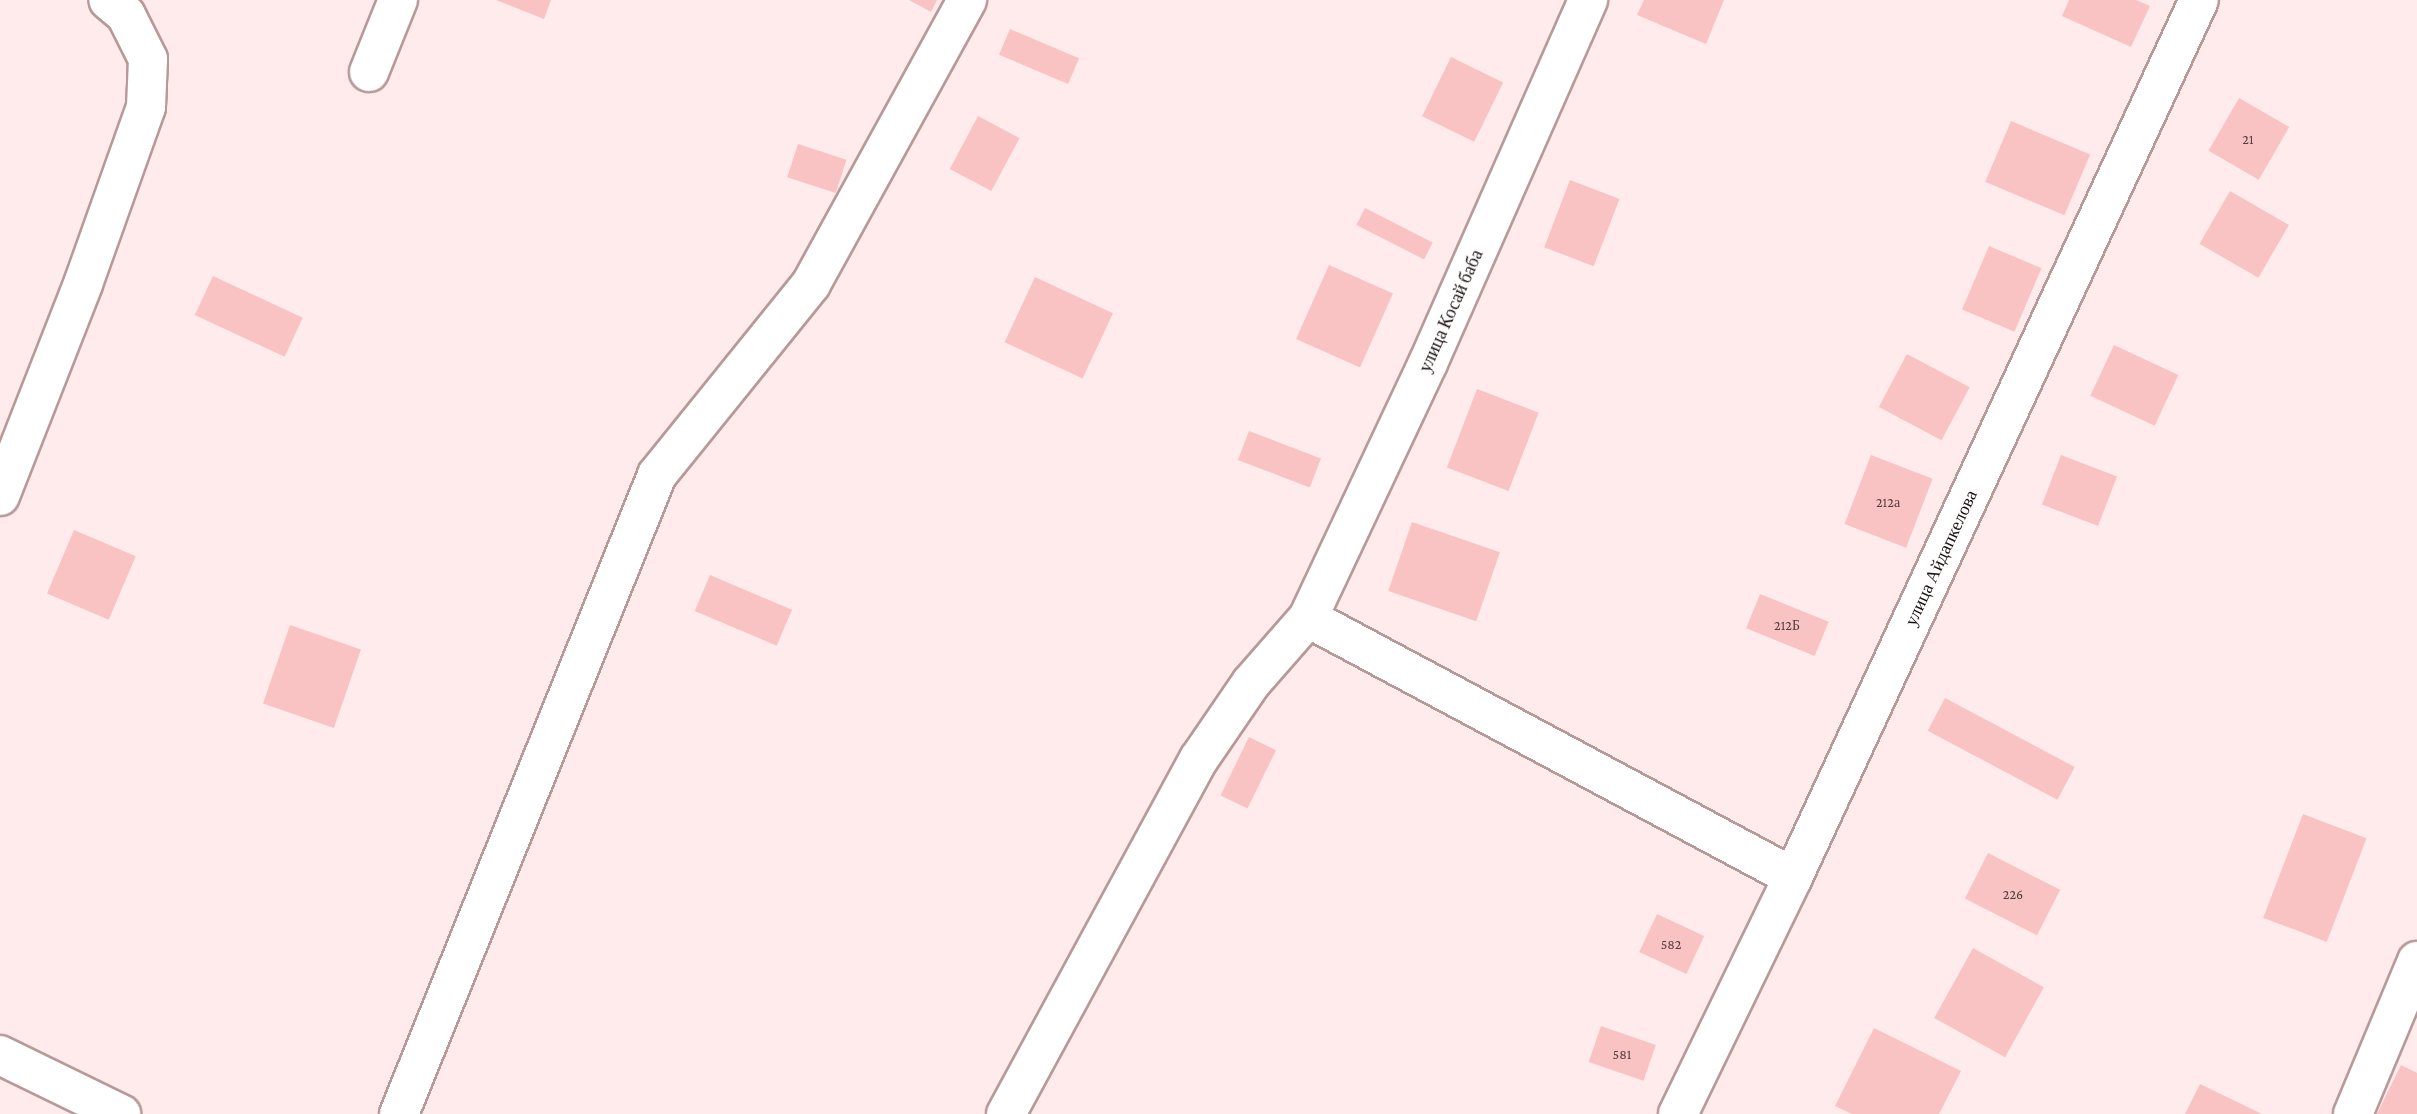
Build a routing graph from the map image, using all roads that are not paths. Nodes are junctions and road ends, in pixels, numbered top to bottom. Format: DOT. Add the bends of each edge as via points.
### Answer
graph roads {
  1 [pos="107,0"];
  2 [pos="398,0"];
  3 [pos="967,0"];
  4 [pos="1588,0"];
  5 [pos="2199,0"];
  6 [pos="369,72"];
  7 [pos="0,496"];
  8 [pos="1308,618"];
  9 [pos="1793,877"];
  10 [pos="2417,961"];
  11 [pos="0,1055"];
  12 [pos="121,1114"];
  13 [pos="399,1114"];
  14 [pos="1006,1114"];
  15 [pos="1678,1114"];
  16 [pos="2353,1114"];
  1 -- 7 [label="street" via="126,15 148,58 146,107"];
  2 -- 6 [label="street"];
  3 -- 13 [label="street" via="811,284 657,475"];
  4 -- 8 [label="street, улица Косай баба" via="1428,363"];
  5 -- 9 [label="street, улица Айдапкелова"];
  8 -- 9 [label="street"];
  8 -- 14 [label="street, улица Косай баба" via="1251,683 1199,759"];
  9 -- 15 [label="street, улица Айдапкелова"];
  10 -- 16 [label="street"];
  11 -- 12 [label="street"];
}
